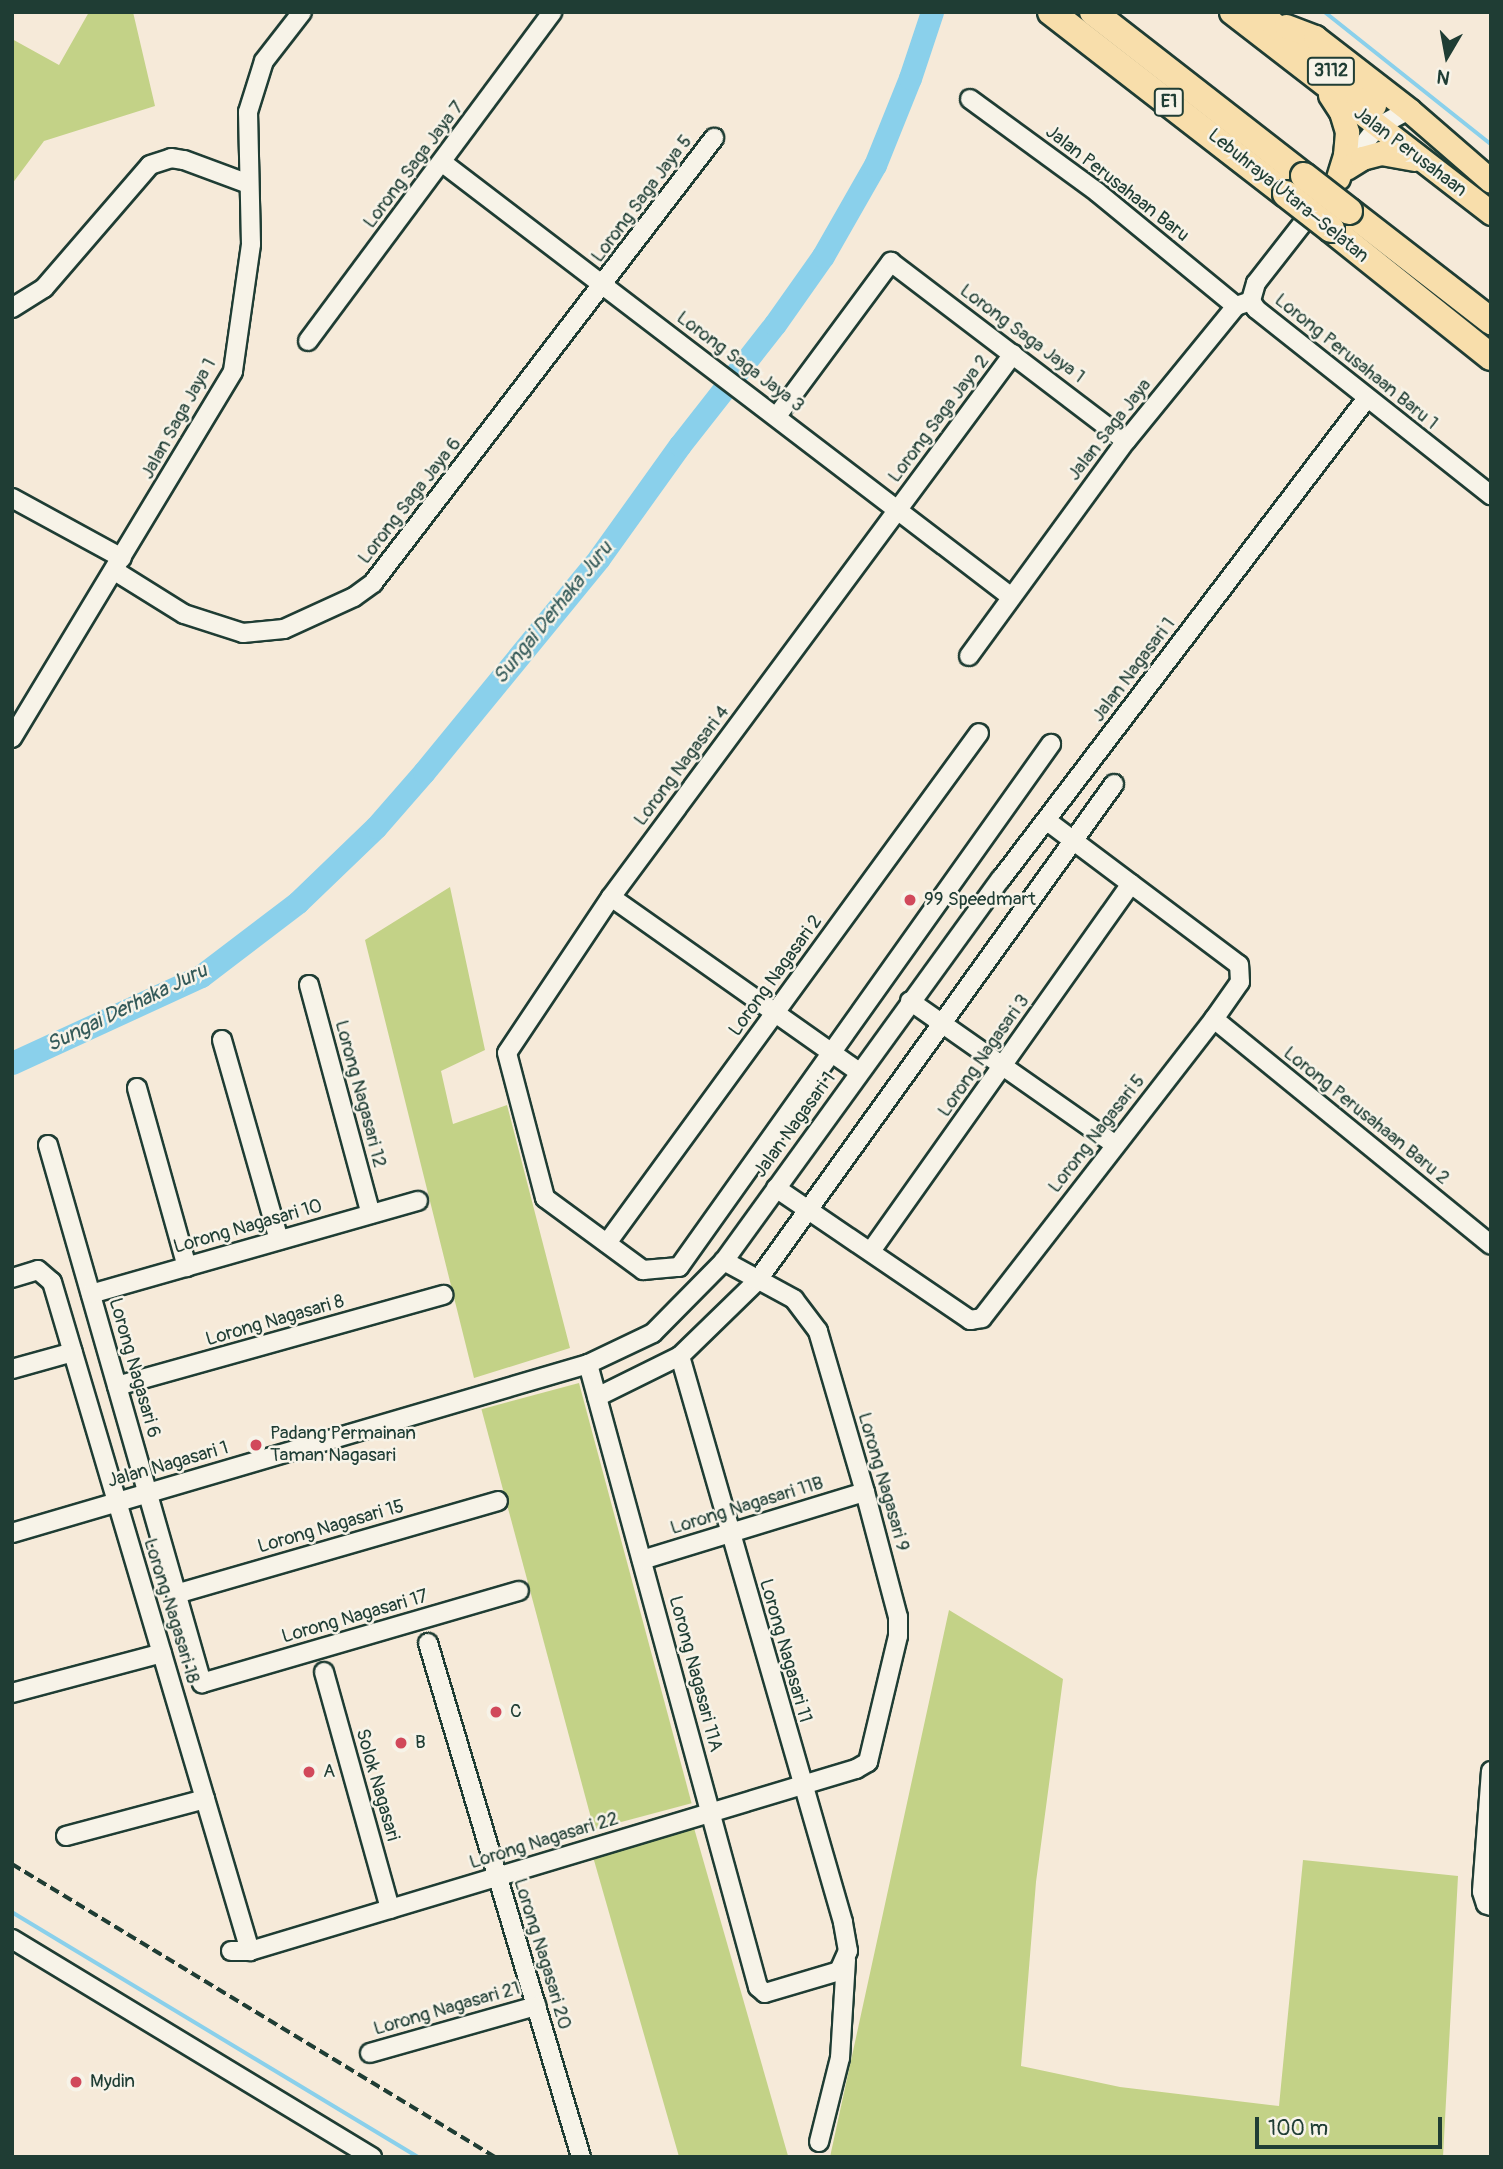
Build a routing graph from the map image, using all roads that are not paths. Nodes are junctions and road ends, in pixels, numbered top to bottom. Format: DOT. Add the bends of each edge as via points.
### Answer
graph roads {
  1 [pos="302,12"];
  2 [pos="552,12"];
  3 [pos="1051,12"];
  4 [pos="1093,12"];
  5 [pos="1231,12"];
  6 [pos="1266,18"];
  7 [pos="1323,85"];
  8 [pos="970,99"];
  9 [pos="1392,118"];
  10 [pos="714,138"];
  11 [pos="1420,161"];
  12 [pos="443,163"];
  13 [pos="1342,173"];
  14 [pos="1491,181"];
  15 [pos="249,184"];
  16 [pos="1295,185"];
  17 [pos="1491,211"];
  18 [pos="1340,220"];
  19 [pos="604,285"];
  20 [pos="1244,303"];
  21 [pos="12,308"];
  22 [pos="1491,321"];
  23 [pos="308,341"];
  24 [pos="1013,354"];
  25 [pos="1491,357"];
  26 [pos="1367,398"];
  27 [pos="777,416"];
  28 [pos="1126,441"];
  29 [pos="1491,495"];
  30 [pos="12,498"];
  31 [pos="899,509"];
  32 [pos="119,565"];
  33 [pos="1010,596"];
  34 [pos="970,656"];
  35 [pos="979,733"];
  36 [pos="12,738"];
  37 [pos="1051,744"];
  38 [pos="1114,784"];
  39 [pos="1046,820"];
  40 [pos="1073,841"];
  41 [pos="1131,884"];
  42 [pos="611,897"];
  43 [pos="309,985"];
  44 [pos="911,1001"];
  45 [pos="775,1013"];
  46 [pos="1214,1019"];
  47 [pos="942,1024"];
  48 [pos="222,1040"];
  49 [pos="831,1053"];
  50 [pos="1002,1066"];
  51 [pos="859,1072"];
  52 [pos="136,1088"];
  53 [pos="1114,1144"];
  54 [pos="48,1145"];
  55 [pos="776,1188"];
  56 [pos="418,1201"];
  57 [pos="809,1209"];
  58 [pos="371,1214"];
  59 [pos="279,1240"];
  60 [pos="607,1243"];
  61 [pos="1491,1245"];
  62 [pos="871,1251"];
  63 [pos="724,1261"];
  64 [pos="187,1267"];
  65 [pos="12,1278"];
  66 [pos="757,1281"];
  67 [pos="91,1294"];
  68 [pos="444,1296"];
  69 [pos="73,1352"];
  70 [pos="680,1356"];
  71 [pos="588,1364"];
  72 [pos="12,1369"];
  73 [pos="117,1386"];
  74 [pos="597,1397"];
  75 [pos="147,1492"];
  76 [pos="864,1492"];
  77 [pos="117,1501"];
  78 [pos="498,1501"];
  79 [pos="12,1533"];
  80 [pos="729,1534"];
  81 [pos="642,1560"];
  82 [pos="519,1591"];
  83 [pos="176,1594"];
  84 [pos="428,1643"];
  85 [pos="162,1653"];
  86 [pos="324,1672"];
  87 [pos="202,1683"];
  88 [pos="12,1693"];
  89 [pos="868,1762"];
  90 [pos="1491,1771"];
  91 [pos="803,1785"];
  92 [pos="205,1800"];
  93 [pos="710,1813"];
  94 [pos="66,1836"];
  95 [pos="498,1877"];
  96 [pos="1491,1906"];
  97 [pos="390,1909"];
  98 [pos="12,1939"];
  99 [pos="231,1951"];
  100 [pos="250,1951"];
  101 [pos="846,1959"];
  102 [pos="536,2006"];
  103 [pos="370,2053"];
  104 [pos="819,2142"];
  105 [pos="372,2157"];
  106 [pos="581,2157"];
  1 -- 15 [label="street, Jalan Saga Jaya 1" via="264,61 248,112"];
  2 -- 12 [label="street, Lorong Saga Jaya 7"];
  3 -- 16 [label="highway, Lebuhraya Utara–Selatan / E1"];
  4 -- 16 [label="highway, Lebuhraya Utara–Selatan / E1"];
  5 -- 7 [label="main road, Jalan Perusahaan / 3112"];
  6 -- 9 [label="main road" via="1315,37"];
  7 -- 9 [label="main road, Jalan Perusahaan / 3112"];
  7 -- 13 [label="main road" via="1347,132"];
  8 -- 20 [label="street, Jalan Perusahaan Baru"];
  9 -- 11 [label="main road, Jalan Perusahaan / 3112"];
  9 -- 13 [label="street, Lorong Perusahaan Baru 1"];
  9 -- 14 [label="main road"];
  9 -- 17 [label="main road, Jalan Perusahaan / 3112" via="1433,151"];
  10 -- 19 [label="street, Lorong Saga Jaya 5"];
  11 -- 13 [label="main road" via="1381,153 1362,158"];
  11 -- 17 [label="main road, Jalan Perusahaan / 3112"];
  12 -- 19 [label="street, Lorong Saga Jaya 3"];
  12 -- 23 [label="street, Lorong Saga Jaya 7"];
  13 -- 20 [label="street, Lorong Perusahaan Baru 1"];
  15 -- 21 [label="street" via="184,160 171,158 150,165 44,288"];
  15 -- 32 [label="street, Jalan Saga Jaya 1" via="251,244 233,370"];
  16 -- 18 [label="highway, Lebuhraya Utara–Selatan / E1, bridge"];
  18 -- 22 [label="highway, Lebuhraya Utara–Selatan / E1"];
  18 -- 25 [label="highway, Lebuhraya Utara–Selatan / E1"];
  19 -- 27 [label="street, Lorong Saga Jaya 3"];
  19 -- 32 [label="street, Lorong Saga Jaya 6" via="373,583 354,597 284,629 243,634 184,614"];
  20 -- 26 [label="street, Lorong Perusahaan Baru 1"];
  20 -- 28 [label="street, Jalan Saga Jaya"];
  24 -- 27 [label="street, Lorong Saga Jaya 1" via="891,261"];
  24 -- 28 [label="street, Lorong Saga Jaya 1"];
  24 -- 31 [label="street, Lorong Saga Jaya 2"];
  26 -- 29 [label="street, Lorong Perusahaan Baru 1"];
  26 -- 39 [label="street, Jalan Nagasari 1"];
  27 -- 31 [label="street, Lorong Saga Jaya 3"];
  28 -- 33 [label="street, Jalan Saga Jaya"];
  30 -- 32 [label="street, Lorong Saga Jaya 6"];
  31 -- 33 [label="street, Lorong Saga Jaya 3"];
  31 -- 42 [label="street, Lorong Nagasari 4"];
  32 -- 36 [label="street, Jalan Saga Jaya 1"];
  33 -- 34 [label="street, Jalan Saga Jaya"];
  35 -- 45 [label="street, Lorong Nagasari 2"];
  37 -- 49 [label="street"];
  38 -- 40 [label="street"];
  39 -- 40 [label="street"];
  39 -- 44 [label="street, Jalan Nagasari 1"];
  40 -- 41 [label="street"];
  40 -- 47 [label="street"];
  41 -- 46 [label="street, Lorong Nagasari 5" via="1239,965 1240,982"];
  41 -- 50 [label="street, Lorong Nagasari 3"];
  42 -- 45 [label="street"];
  42 -- 60 [label="street, Lorong Nagasari 4" via="507,1053 545,1198"];
  43 -- 58 [label="street, Lorong Nagasari 12"];
  44 -- 47 [label="street"];
  44 -- 51 [label="street, Jalan Nagasari 1"];
  45 -- 49 [label="street"];
  45 -- 60 [label="street, Lorong Nagasari 2"];
  46 -- 53 [label="street, Lorong Nagasari 5"];
  46 -- 61 [label="street, Lorong Perusahaan Baru 2"];
  47 -- 50 [label="street"];
  47 -- 57 [label="street"];
  48 -- 59 [label="street"];
  49 -- 51 [label="street"];
  49 -- 60 [label="street" via="679,1267 643,1270"];
  50 -- 53 [label="street"];
  50 -- 62 [label="street, Lorong Nagasari 3"];
  51 -- 55 [label="street, Jalan Nagasari 1"];
  52 -- 64 [label="street"];
  53 -- 62 [label="street, Lorong Nagasari 5" via="982,1318 970,1320"];
  54 -- 67 [label="street, Lorong Nagasari 6"];
  55 -- 57 [label="street"];
  55 -- 63 [label="street, Jalan Nagasari 1"];
  56 -- 58 [label="street, Lorong Nagasari 10"];
  57 -- 62 [label="street"];
  57 -- 66 [label="street"];
  58 -- 59 [label="street, Lorong Nagasari 10"];
  59 -- 64 [label="street, Lorong Nagasari 10"];
  63 -- 66 [label="street, Lorong Nagasari 9"];
  63 -- 71 [label="street, Jalan Nagasari 1" via="653,1333"];
  64 -- 67 [label="street, Lorong Nagasari 10"];
  65 -- 69 [label="street, Lorong Nagasari 18" via="38,1270 52,1282"];
  66 -- 70 [label="street"];
  66 -- 76 [label="street, Lorong Nagasari 9" via="794,1299 818,1331"];
  67 -- 73 [label="street, Lorong Nagasari 6"];
  68 -- 73 [label="street, Lorong Nagasari 8"];
  69 -- 72 [label="street"];
  69 -- 77 [label="street, Lorong Nagasari 18"];
  70 -- 74 [label="street"];
  70 -- 80 [label="street, Lorong Nagasari 11"];
  71 -- 74 [label="street, Lorong Nagasari 11A"];
  71 -- 75 [label="street, Jalan Nagasari 1"];
  73 -- 75 [label="street, Lorong Nagasari 6"];
  74 -- 81 [label="street, Lorong Nagasari 11A"];
  75 -- 77 [label="street, Jalan Nagasari 1"];
  75 -- 83 [label="street, Lorong Nagasari 6"];
  76 -- 80 [label="street, Lorong Nagasari 11B"];
  76 -- 89 [label="street, Lorong Nagasari 9" via="898,1616 898,1636"];
  77 -- 79 [label="street, Jalan Nagasari 1"];
  77 -- 85 [label="street, Lorong Nagasari 18"];
  78 -- 83 [label="street, Lorong Nagasari 15"];
  80 -- 81 [label="street, Lorong Nagasari 11B"];
  80 -- 91 [label="street, Lorong Nagasari 11"];
  81 -- 93 [label="street, Lorong Nagasari 11A"];
  82 -- 87 [label="street, Lorong Nagasari 17"];
  83 -- 87 [label="street, Lorong Nagasari 6"];
  84 -- 95 [label="street, Lorong Nagasari 20"];
  85 -- 88 [label="street"];
  85 -- 92 [label="street, Lorong Nagasari 18"];
  86 -- 97 [label="street, Solok Nagasari"];
  89 -- 91 [label="street, Lorong Nagasari 22"];
  90 -- 96 [label="street" via="1482,1892"];
  91 -- 93 [label="street, Lorong Nagasari 22"];
  91 -- 101 [label="street, Lorong Nagasari 11" via="843,1922"];
  92 -- 94 [label="street"];
  92 -- 100 [label="street, Lorong Nagasari 18"];
  93 -- 95 [label="street, Lorong Nagasari 22"];
  93 -- 101 [label="street, Lorong Nagasari 11A" via="758,1987 765,1993 838,1971"];
  95 -- 97 [label="street, Lorong Nagasari 22"];
  95 -- 102 [label="street, Lorong Nagasari 20"];
  97 -- 100 [label="street, Lorong Nagasari 22"];
  98 -- 105 [label="street"];
  99 -- 100 [label="street, Lorong Nagasari 22"];
  101 -- 104 [label="street, Lorong Nagasari 11" via="840,2058"];
  102 -- 103 [label="street, Lorong Nagasari 21"];
  102 -- 106 [label="street, Lorong Nagasari 20"];
}
